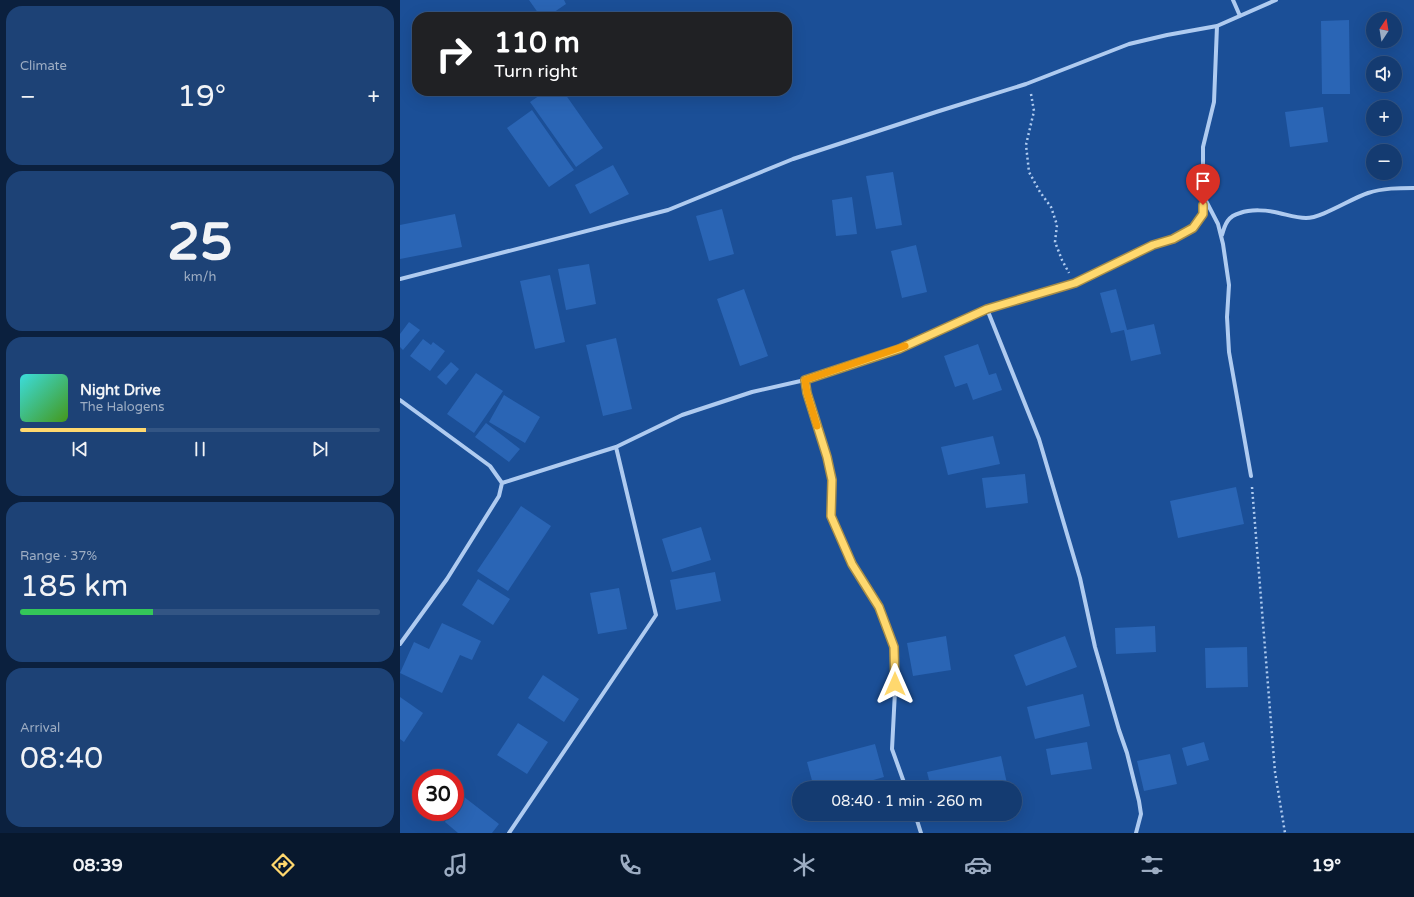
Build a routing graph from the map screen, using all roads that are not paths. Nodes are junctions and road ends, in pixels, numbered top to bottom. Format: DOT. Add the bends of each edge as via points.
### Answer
graph roads {
  1 [pos="1233,0"];
  2 [pos="1276,0"];
  3 [pos="1240,16"];
  4 [pos="1217,26"];
  5 [pos="1414,188"];
  6 [pos="1203,195"];
  7 [pos="1222,237"];
  8 [pos="400,279"];
  9 [pos="987,309"];
  10 [pos="805,380"];
  11 [pos="400,400"];
  12 [pos="616,447"];
  13 [pos="1251,476"];
  14 [pos="502,483"];
  15 [pos="400,644"];
  16 [pos="903,781"];
  17 [pos="917,821"];
  18 [pos="509,833"];
  19 [pos="921,833"];
  20 [pos="1136,833"];
  1 -- 3 [label="street"];
  2 -- 3 [label="street"];
  3 -- 4 [label="street"];
  4 -- 6 [label="street" via="1214,102 1203,147"];
  4 -- 8 [label="street" via="1129,44 1026,84 793,159 668,210"];
  5 -- 7 [label="street" via="1394,188 1369,193 1323,214 1307,218 1259,210 1242,212 1232,216 1224,225"];
  6 -- 7 [label="street"];
  6 -- 9 [label="street" via="1203,214 1193,228 1173,239 1153,245 1075,283"];
  7 -- 13 [label="street" via="1229,285 1229,352"];
  9 -- 10 [label="street" via="899,349"];
  9 -- 20 [label="street" via="1039,439 1080,578 1095,647 1139,801 1141,814"];
  10 -- 12 [label="street" via="752,392 682,415"];
  10 -- 16 [label="street" via="832,480 831,516 852,564 879,607 894,647 896,672 892,749"];
  11 -- 14 [label="street" via="490,466"];
  12 -- 14 [label="street"];
  12 -- 18 [label="street" via="656,615"];
  14 -- 15 [label="street" via="499,496 447,579"];
  17 -- 19 [label="street"];
}
